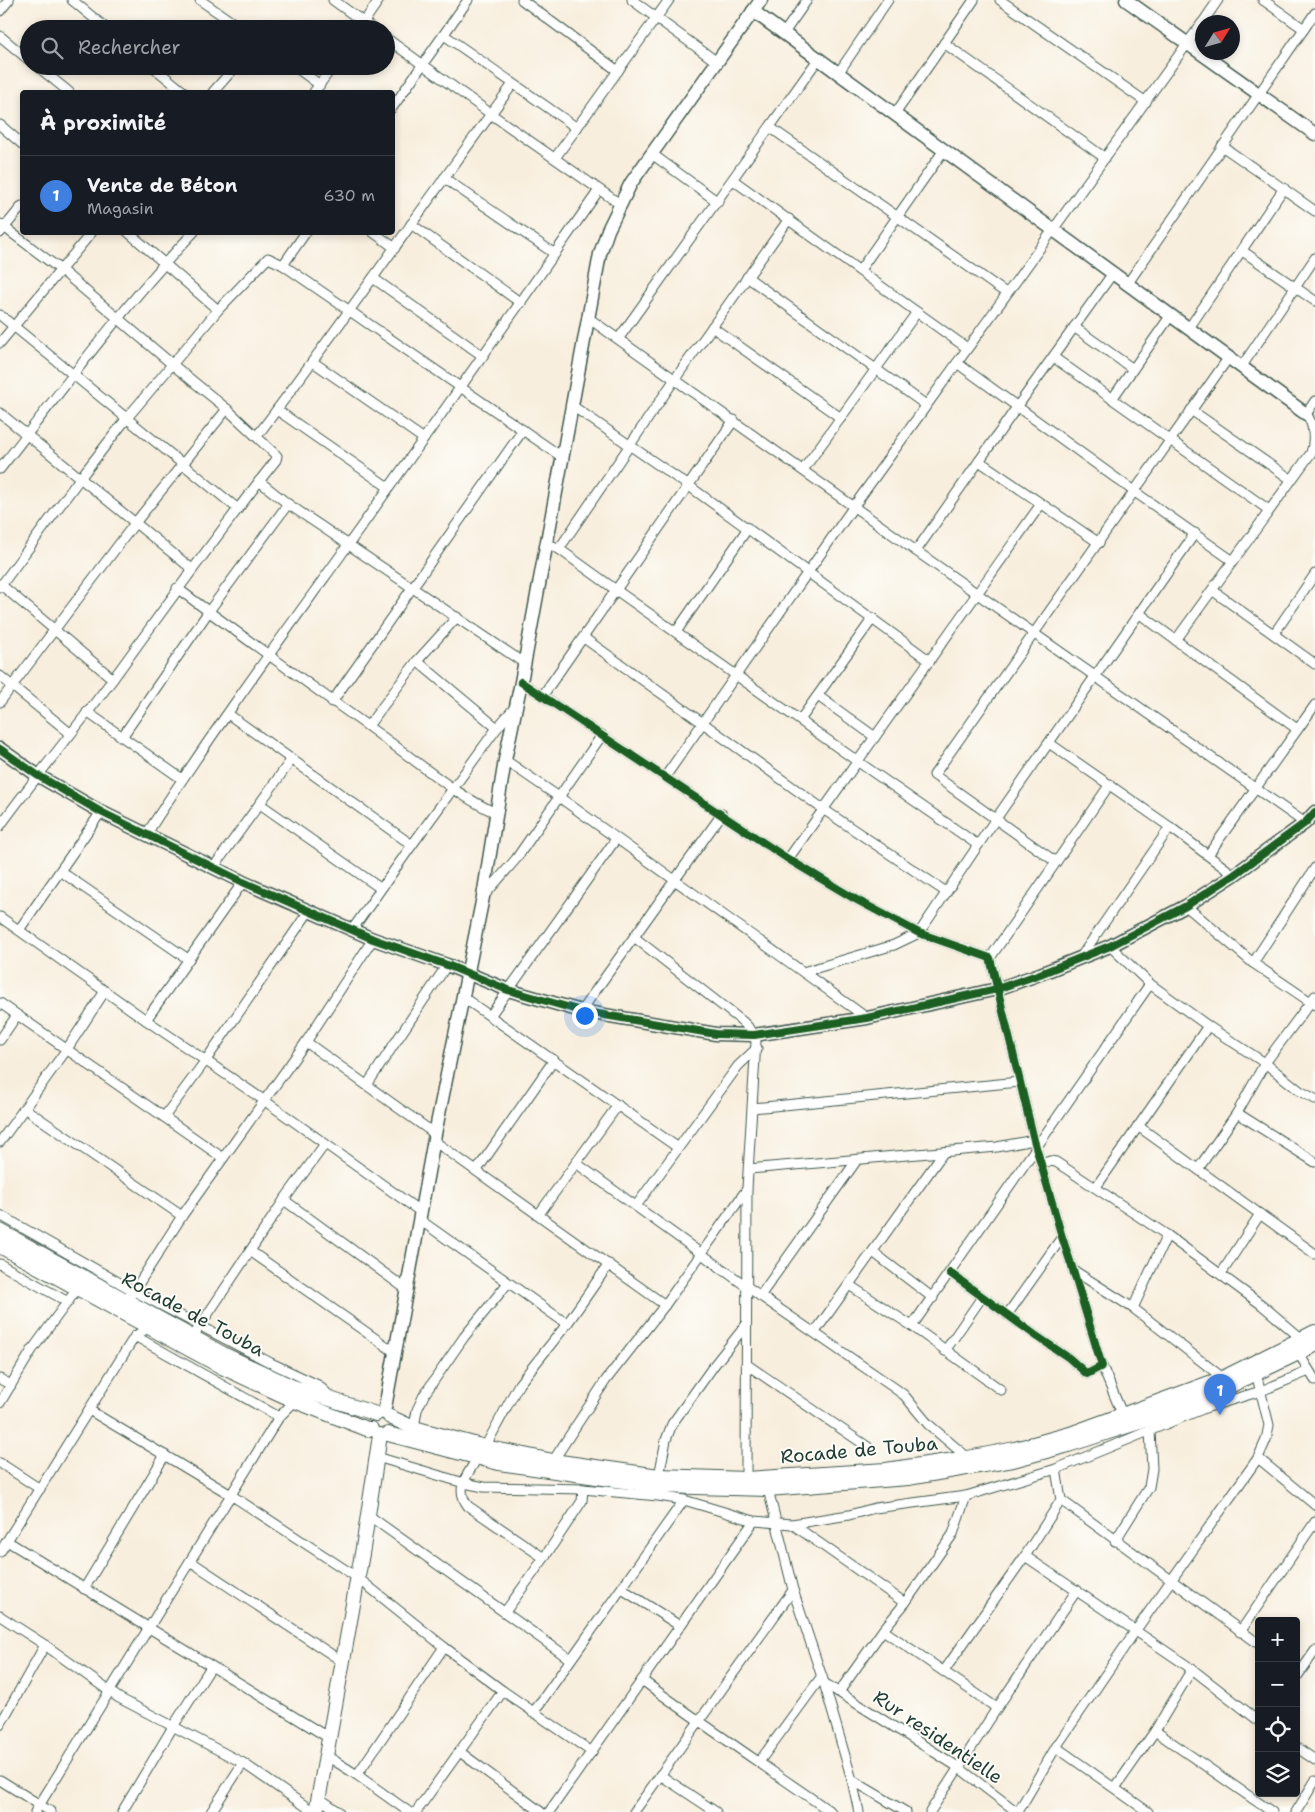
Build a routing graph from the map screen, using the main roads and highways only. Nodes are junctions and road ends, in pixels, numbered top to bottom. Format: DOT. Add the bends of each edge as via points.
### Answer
graph roads {
  1 [pos="0,1231"];
  2 [pos="0,1246"];
  3 [pos="1315,1332"];
  4 [pos="1315,1345"];
  5 [pos="383,1414"];
  6 [pos="380,1433"];
  7 [pos="481,1453"];
  8 [pos="659,1486"];
  9 [pos="315,1812"];
  1 -- 5 [label="main road, Rocade de Touba" via="129,1296 192,1338 223,1354 293,1387"];
  2 -- 6 [label="main road, Rocade de Touba" via="224,1368 347,1423"];
  3 -- 8 [label="main road, Rocade de Touba" via="1223,1378 1123,1416 1014,1449 886,1470"];
  4 -- 8 [label="main road, Rocade de Touba" via="1209,1396 1158,1416 1013,1460 908,1478 768,1490"];
  5 -- 6 [label="main road" via="370,1421"];
  5 -- 6 [label="main road" via="393,1424 391,1431"];
  5 -- 7 [label="main road, Rocade de Touba"];
  6 -- 7 [label="main road, Rocade de Touba"];
  6 -- 9 [label="main road" via="358,1578"];
  7 -- 8 [label="main road, Rocade de Touba" via="553,1461"];
  7 -- 8 [label="main road, Rocade de Touba" via="534,1469"];
}
